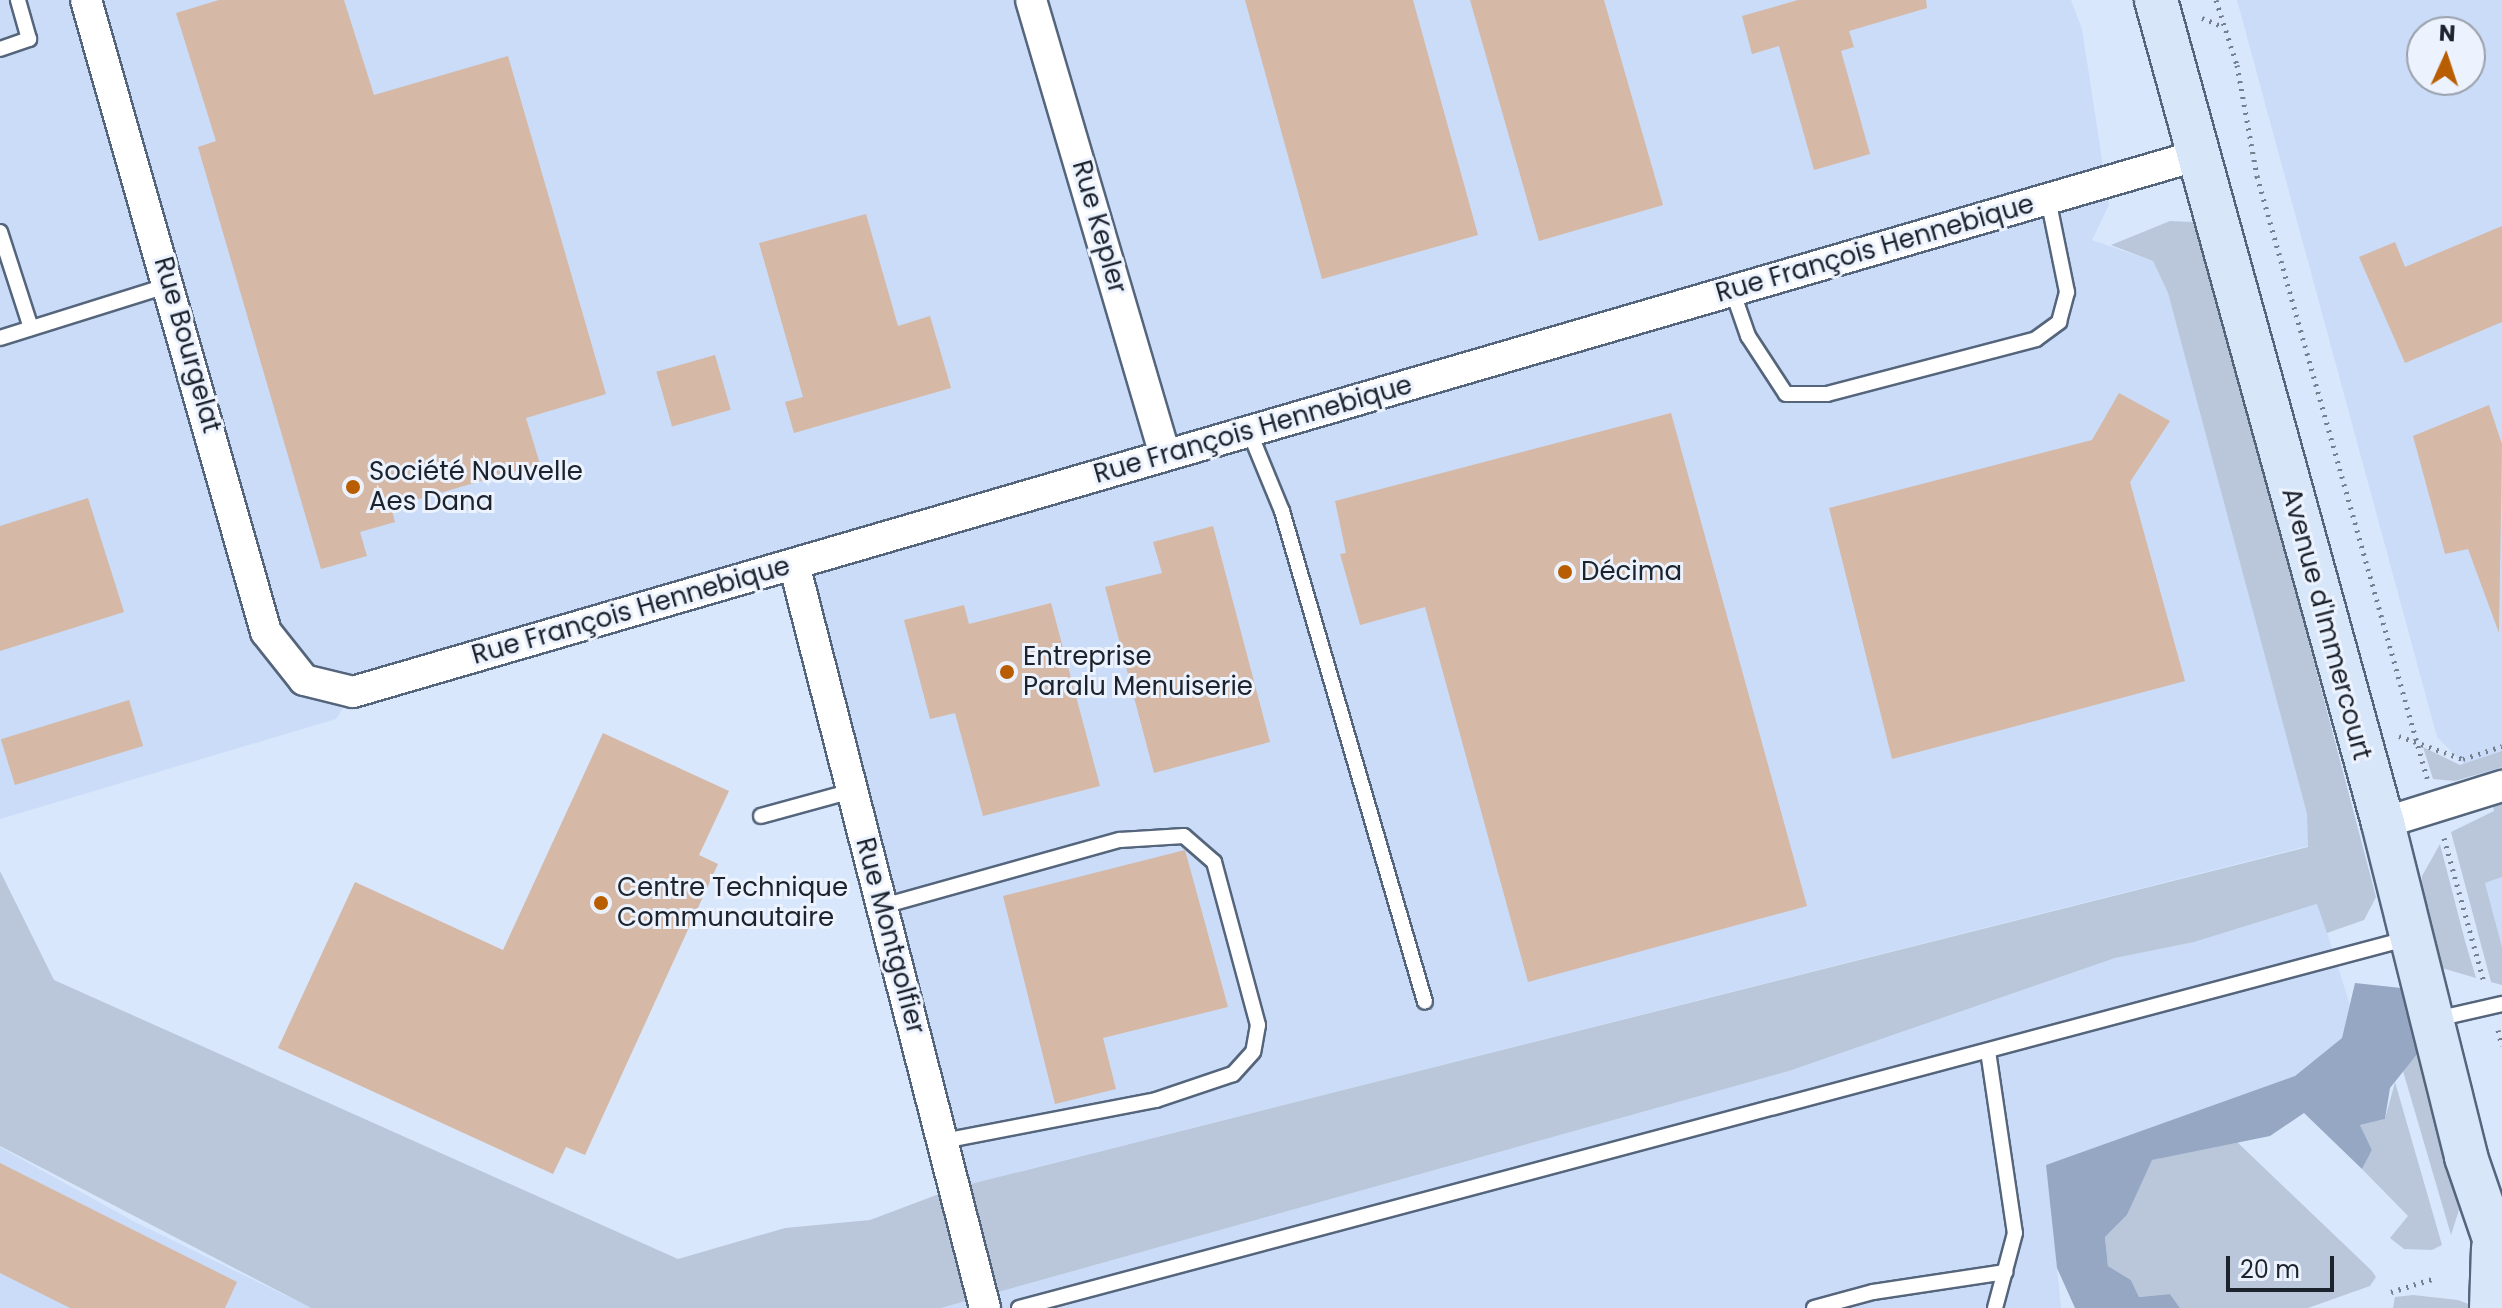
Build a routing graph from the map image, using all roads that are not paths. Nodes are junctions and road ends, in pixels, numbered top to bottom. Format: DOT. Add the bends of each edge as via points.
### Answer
graph roads {
  1 [pos="18,0"];
  2 [pos="86,0"];
  3 [pos="1031,0"];
  4 [pos="2156,0"];
  5 [pos="0,49"];
  6 [pos="2202,154"];
  7 [pos="2048,199"];
  8 [pos="0,232"];
  9 [pos="170,285"];
  10 [pos="1732,290"];
  11 [pos="31,328"];
  12 [pos="0,338"];
  13 [pos="1249,431"];
  14 [pos="1165,455"];
  15 [pos="794,564"];
  16 [pos="304,680"];
  17 [pos="2502,786"];
  18 [pos="852,791"];
  19 [pos="761,816"];
  20 [pos="2383,823"];
  21 [pos="883,906"];
  22 [pos="2410,938"];
  23 [pos="1425,1002"];
  24 [pos="2496,1006"];
  25 [pos="2431,1020"];
  26 [pos="1988,1051"];
  27 [pos="944,1141"];
  28 [pos="2494,1232"];
  29 [pos="2005,1272"];
  30 [pos="1075,1301"];
  31 [pos="985,1308"];
  32 [pos="1019,1308"];
  33 [pos="1814,1308"];
  34 [pos="1995,1308"];
  35 [pos="2491,1308"];
  1 -- 5 [label="lane" via="29,39"];
  2 -- 9 [label="street, Rue Bourgelat"];
  3 -- 14 [label="street, Rue Kepler"];
  4 -- 6 [label="main road, Avenue d'Immercourt"];
  6 -- 7 [label="street, Rue François Hennebique"];
  6 -- 20 [label="main road, Avenue d'Immercourt"];
  7 -- 10 [label="street, Rue François Hennebique"];
  7 -- 10 [label="lane" via="2067,292 2059,322 2036,339 1827,394 1786,394 1748,336"];
  8 -- 11 [label="lane"];
  9 -- 11 [label="lane"];
  9 -- 16 [label="street, Rue Bourgelat" via="266,632"];
  10 -- 13 [label="street, Rue François Hennebique"];
  11 -- 12 [label="lane"];
  13 -- 14 [label="street, Rue François Hennebique"];
  13 -- 23 [label="lane" via="1282,511"];
  14 -- 15 [label="street, Rue François Hennebique"];
  15 -- 16 [label="street, Rue François Hennebique" via="353,692"];
  15 -- 18 [label="street, Rue Montgolfier"];
  17 -- 20 [label="street"];
  18 -- 19 [label="lane"];
  18 -- 21 [label="street, Rue Montgolfier"];
  20 -- 22 [label="main road, Avenue d'Immercourt"];
  21 -- 27 [label="street, Rue Montgolfier"];
  21 -- 27 [label="lane" via="1120,840 1184,836 1214,862 1258,1025 1253,1052 1233,1074 1156,1100"];
  22 -- 25 [label="main road, Avenue d'Immercourt"];
  22 -- 26 [label="lane"];
  24 -- 25 [label="lane"];
  25 -- 28 [label="main road, Avenue d'Immercourt"];
  26 -- 29 [label="lane" via="2015,1233"];
  26 -- 30 [label="lane"];
  27 -- 31 [label="street, Rue Montgolfier"];
  28 -- 35 [label="main road, Avenue d'Immercourt"];
  29 -- 33 [label="lane" via="1873,1292"];
  29 -- 34 [label="lane"];
  30 -- 32 [label="lane"];
}
